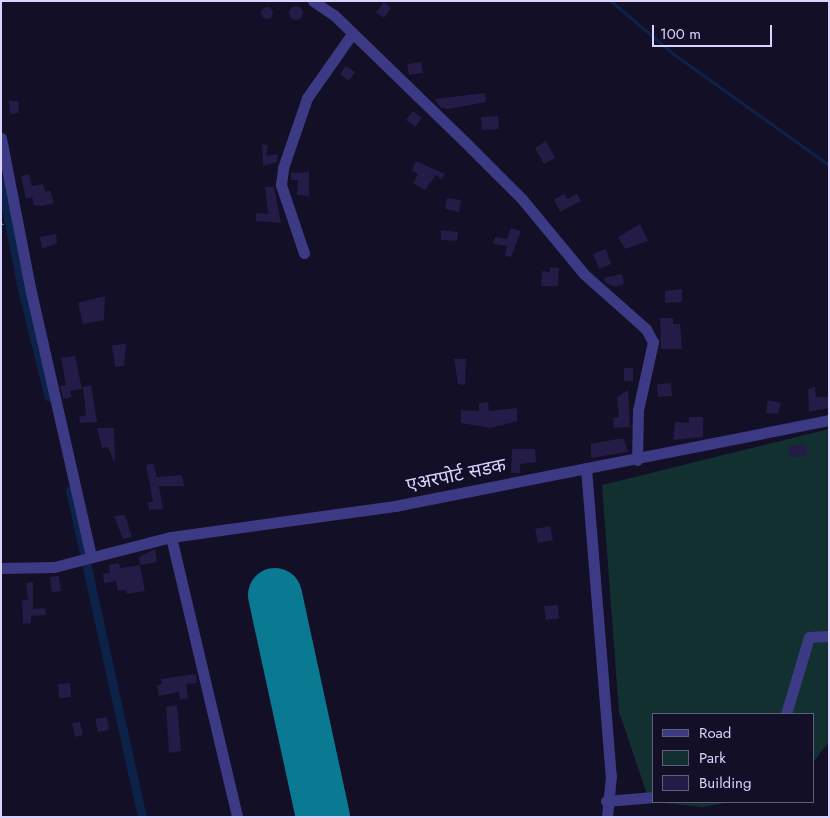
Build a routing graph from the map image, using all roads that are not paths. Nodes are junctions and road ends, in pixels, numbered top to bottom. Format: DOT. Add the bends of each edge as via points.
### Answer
graph roads {
  1 [pos="313,1"];
  2 [pos="352,34"];
  3 [pos="1,138"];
  4 [pos="304,253"];
  5 [pos="829,420"];
  6 [pos="637,460"];
  7 [pos="586,468"];
  8 [pos="171,537"];
  9 [pos="87,557"];
  10 [pos="1,568"];
  11 [pos="829,636"];
  12 [pos="786,713"];
  13 [pos="652,797"];
  14 [pos="606,801"];
  15 [pos="237,817"];
  16 [pos="607,817"];
  1 -- 2 [label="street" via="334,14"];
  2 -- 4 [label="street" via="307,98 283,168 281,185"];
  2 -- 6 [label="street" via="522,198 584,274 646,328 653,342 638,410"];
  3 -- 9 [label="street"];
  5 -- 6 [label="street, एअरपोर्ट सडक"];
  6 -- 7 [label="street, एअरपोर्ट सडक"];
  7 -- 8 [label="street, एअरपोर्ट सडक" via="395,506"];
  7 -- 14 [label="street" via="611,776"];
  8 -- 9 [label="street, एअरपोर्ट सडक"];
  8 -- 15 [label="street"];
  9 -- 10 [label="street, एअरपोर्ट सडक" via="54,567"];
  11 -- 12 [label="street" via="809,637"];
  13 -- 14 [label="street"];
  14 -- 16 [label="street"];
}
